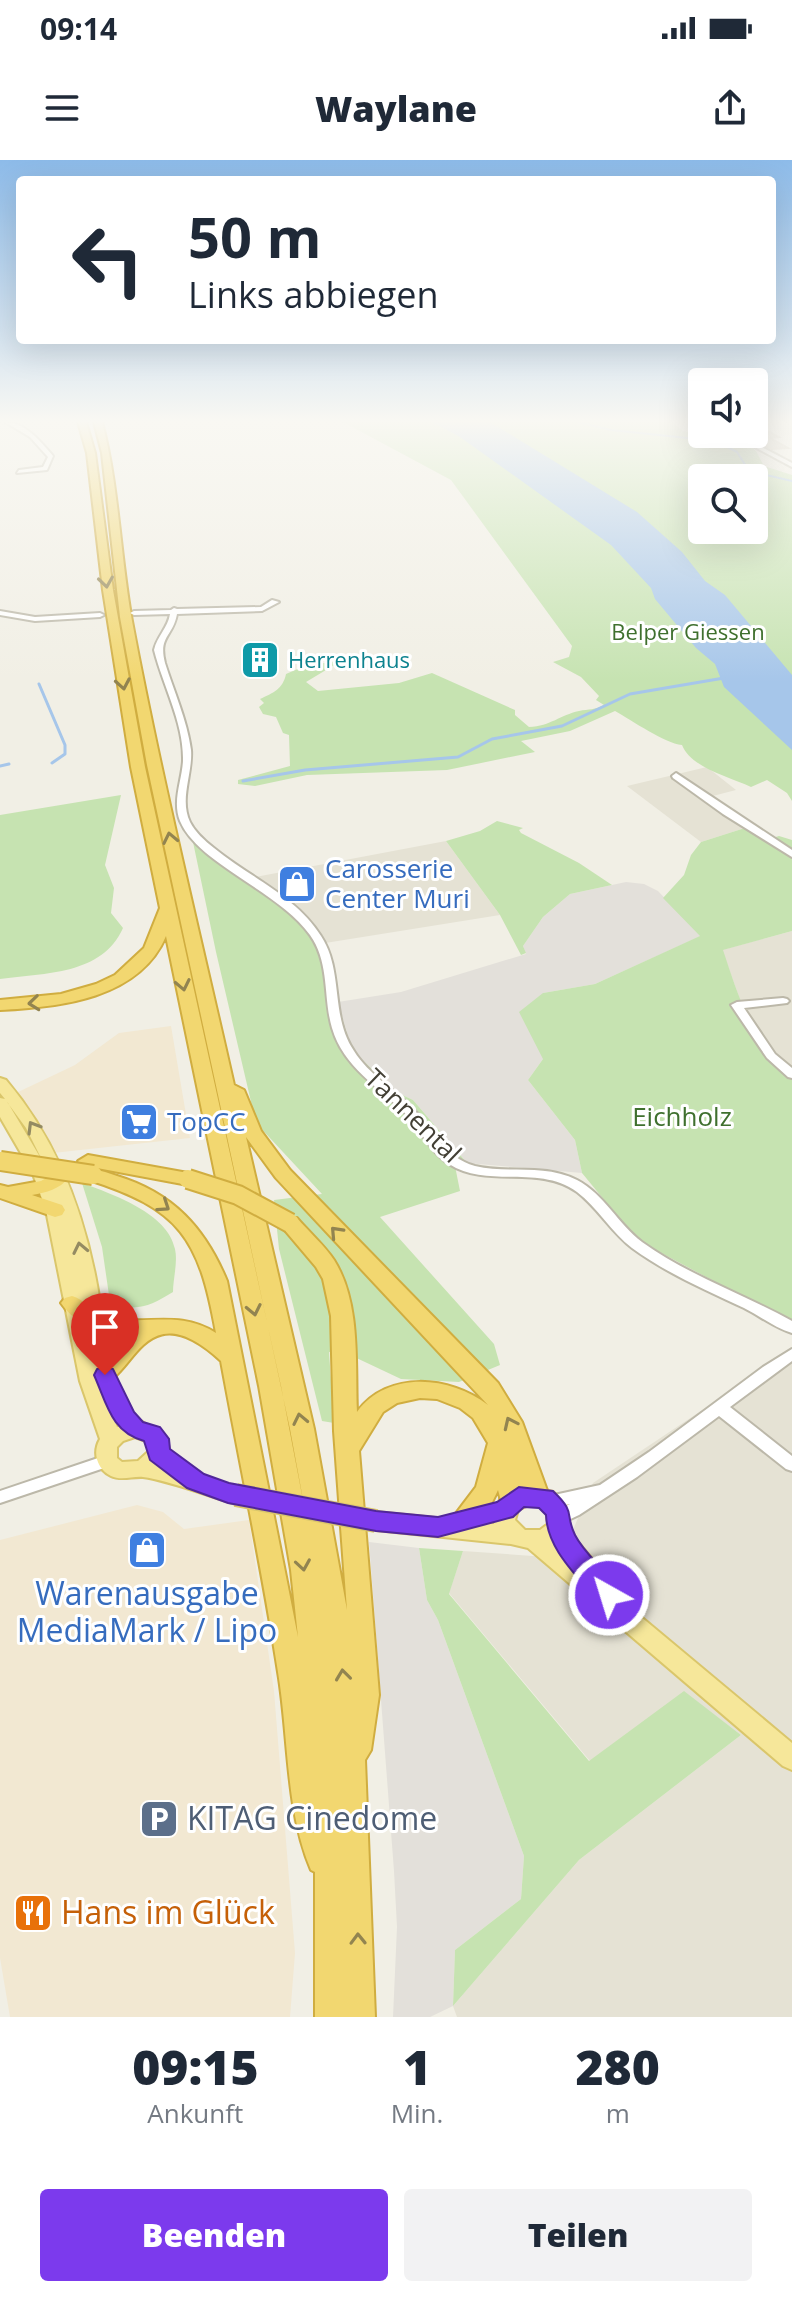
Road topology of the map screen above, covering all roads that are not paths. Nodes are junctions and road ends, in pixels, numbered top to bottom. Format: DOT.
graph roads {
  1 [pos="99,509"];
  2 [pos="112,509"];
  3 [pos="275,602"];
  4 [pos="174,610"];
  5 [pos="0,613"];
  6 [pos="134,613"];
  7 [pos="94,627"];
  8 [pos="676,776"];
  9 [pos="792,854"];
  10 [pos="167,909"];
  11 [pos="783,1001"];
  12 [pos="0,1005"];
  13 [pos="216,1050"];
  14 [pos="792,1074"];
  15 [pos="0,1083"];
  16 [pos="0,1103"];
  17 [pos="0,1151"];
  18 [pos="0,1161"];
  19 [pos="90,1168"];
  20 [pos="53,1181"];
  21 [pos="5,1192"];
  22 [pos="55,1210"];
  23 [pos="72,1303"];
  24 [pos="94,1321"];
  25 [pos="160,1327"];
  26 [pos="792,1328"];
  27 [pos="792,1354"];
  28 [pos="232,1358"];
  29 [pos="105,1375"];
  30 [pos="719,1407"];
  31 [pos="135,1429"];
  32 [pos="111,1440"];
  33 [pos="499,1444"];
  34 [pos="349,1448"];
  35 [pos="107,1461"];
  36 [pos="151,1461"];
  37 [pos="792,1465"];
  38 [pos="0,1497"];
  39 [pos="508,1505"];
  40 [pos="552,1510"];
  41 [pos="463,1520"];
  42 [pos="438,1527"];
  43 [pos="524,1538"];
  44 [pos="625,1616"];
  45 [pos="792,1758"];
  46 [pos="353,1780"];
  47 [pos="331,1908"];
  48 [pos="331,2017"];
  49 [pos="359,2017"];
  1 -- 10 [label="highway, one-way"];
  13 -- 2 [label="highway, one-way"];
  3 -- 4 [label="street"];
  4 -- 6 [label="street"];
  4 -- 26 [label="street, Tannental"];
  5 -- 7 [label="street"];
  8 -- 9 [label="street"];
  10 -- 12 [label="highway, one-way"];
  10 -- 47 [label="highway, one-way"];
  11 -- 14 [label="street"];
  40 -- 13 [label="highway, one-way"];
  46 -- 13 [label="highway, one-way"];
  20 -- 15 [label="main road, one-way"];
  16 -- 20 [label="main road"];
  17 -- 19 [label="highway"];
  18 -- 19 [label="highway, bridge"];
  19 -- 28 [label="highway, one-way"];
  19 -- 34 [label="highway, bridge"];
  20 -- 21 [label="highway"];
  20 -- 22 [label="main road"];
  24 -- 20 [label="main road, one-way"];
  21 -- 22 [label="highway"];
  22 -- 23 [label="main road"];
  23 -- 24 [label="highway"];
  23 -- 32 [label="main road"];
  24 -- 25 [label="highway"];
  24 -- 29 [label="main road"];
  25 -- 28 [label="highway"];
  25 -- 29 [label="highway"];
  27 -- 30 [label="street"];
  28 -- 47 [label="highway"];
  29 -- 31 [label="main road"];
  30 -- 37 [label="street"];
  30 -- 40 [label="street"];
  31 -- 32 [label="main road"];
  31 -- 36 [label="main road"];
  32 -- 35 [label="main road"];
  33 -- 34 [label="highway"];
  33 -- 39 [label="highway"];
  33 -- 41 [label="highway"];
  34 -- 46 [label="highway"];
  35 -- 36 [label="main road"];
  35 -- 38 [label="street"];
  36 -- 42 [label="main road, bridge"];
  39 -- 40 [label="main road"];
  39 -- 41 [label="main road"];
  39 -- 43 [label="main road"];
  40 -- 43 [label="main road"];
  40 -- 44 [label="main road"];
  41 -- 42 [label="main road"];
  42 -- 43 [label="main road"];
  43 -- 44 [label="main road"];
  44 -- 45 [label="main road"];
  49 -- 46 [label="highway, one-way"];
  47 -- 48 [label="highway"];
}
